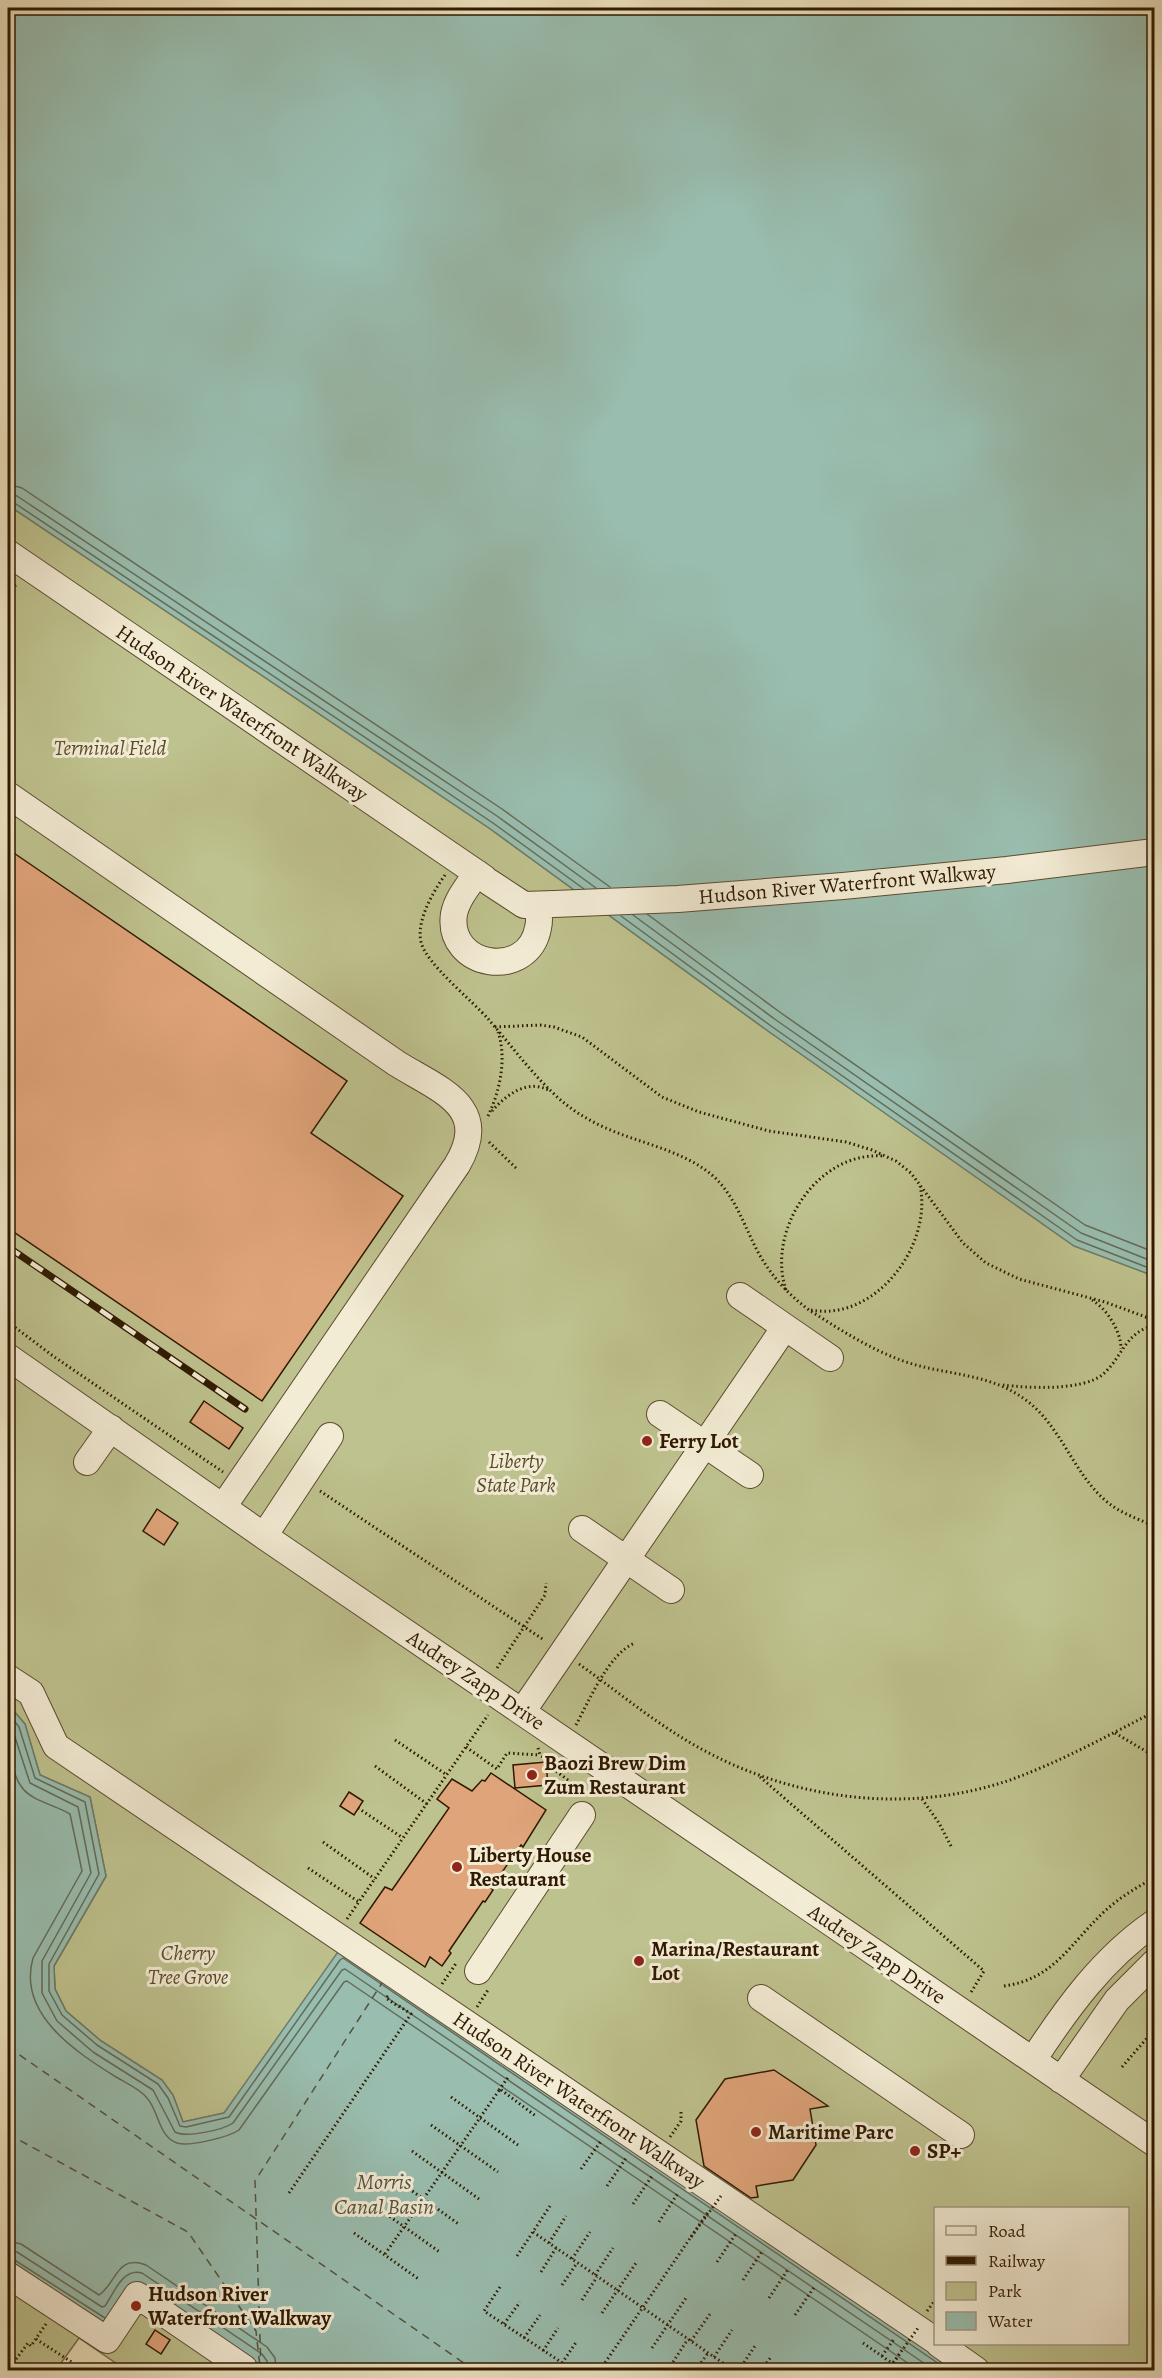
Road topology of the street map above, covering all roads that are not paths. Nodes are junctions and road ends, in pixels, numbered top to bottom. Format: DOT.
graph roads {
  1 [pos="8,553"];
  2 [pos="8,795"];
  3 [pos="1155,852"];
  4 [pos="483,878"];
  5 [pos="546,905"];
  6 [pos="740,1296"];
  7 [pos="784,1327"];
  8 [pos="8,1357"];
  9 [pos="830,1358"];
  10 [pos="660,1414"];
  11 [pos="111,1428"];
  12 [pos="330,1436"];
  13 [pos="705,1444"];
  14 [pos="87,1462"];
  15 [pos="750,1475"];
  16 [pos="224,1506"];
  17 [pos="582,1529"];
  18 [pos="264,1536"];
  19 [pos="627,1559"];
  20 [pos="671,1590"];
  21 [pos="8,1678"];
  22 [pos="522,1712"];
  23 [pos="582,1815"];
  24 [pos="1155,1923"];
  25 [pos="1155,1963"];
  26 [pos="486,1976"];
  27 [pos="761,1998"];
  28 [pos="1033,2060"];
  29 [pos="1061,2080"];
  30 [pos="961,2135"];
  31 [pos="1155,2143"];
  32 [pos="8,2275"];
  33 [pos="931,2337"];
  34 [pos="942,2345"];
  35 [pos="242,2370"];
  36 [pos="976,2370"];
  1 -- 4 [label="street, Hudson River Waterfront Walkway"];
  2 -- 16 [label="street"];
  3 -- 5 [label="street, Hudson River Waterfront Walkway"];
  4 -- 5 [label="street, Hudson River Waterfront Walkway"];
  4 -- 5 [label="street"];
  6 -- 7 [label="street"];
  7 -- 9 [label="street"];
  7 -- 13 [label="street"];
  8 -- 11 [label="street, Audrey Zapp Drive"];
  10 -- 13 [label="street"];
  11 -- 14 [label="street"];
  11 -- 16 [label="street, Audrey Zapp Drive"];
  12 -- 18 [label="street"];
  13 -- 15 [label="street"];
  13 -- 19 [label="street"];
  16 -- 18 [label="street, Audrey Zapp Drive"];
  17 -- 19 [label="street"];
  18 -- 22 [label="street, Audrey Zapp Drive"];
  19 -- 20 [label="street"];
  19 -- 22 [label="street"];
  21 -- 33 [label="street, Hudson River Waterfront Walkway"];
  22 -- 28 [label="street, Audrey Zapp Drive"];
  23 -- 26 [label="street"];
  24 -- 28 [label="street"];
  25 -- 29 [label="street"];
  27 -- 30 [label="street"];
  28 -- 29 [label="street, Audrey Zapp Drive"];
  29 -- 31 [label="street, Audrey Zapp Drive"];
  32 -- 35 [label="street"];
  34 -- 36 [label="street, Hudson River Waterfront Walkway"];
}
